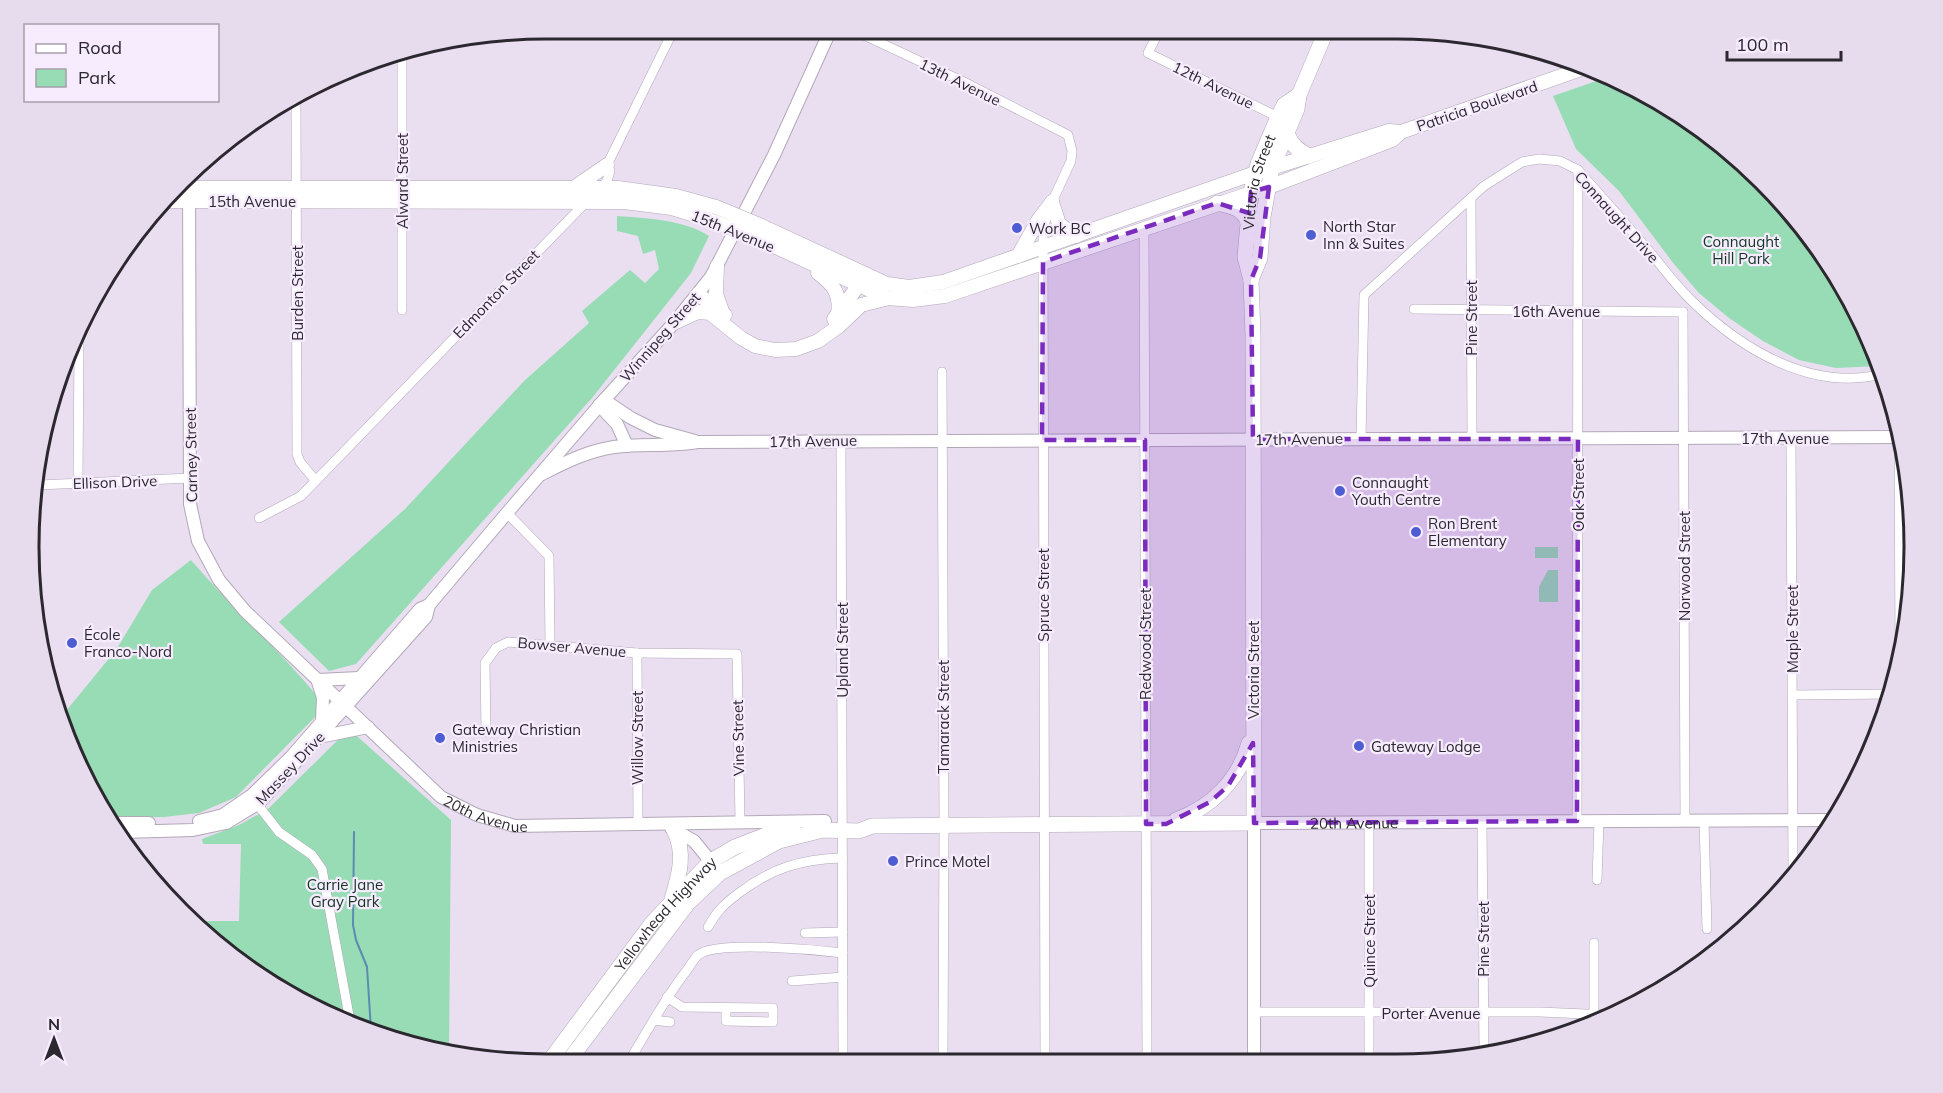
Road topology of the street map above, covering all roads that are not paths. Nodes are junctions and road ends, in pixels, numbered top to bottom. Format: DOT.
graph roads {
  1 [pos="669,39"];
  2 [pos="826,39"];
  3 [pos="872,39"];
  4 [pos="1155,39"];
  5 [pos="1323,39"];
  6 [pos="402,60"];
  7 [pos="1574,71"];
  8 [pos="1299,95"];
  9 [pos="296,105"];
  10 [pos="1278,117"];
  11 [pos="1401,132"];
  12 [pos="1287,133"];
  13 [pos="1068,135"];
  14 [pos="1309,156"];
  15 [pos="608,165"];
  16 [pos="1272,168"];
  17 [pos="1578,170"];
  18 [pos="1255,173"];
  19 [pos="1269,187"];
  20 [pos="573,188"];
  21 [pos="602,188"];
  22 [pos="188,189"];
  23 [pos="1251,192"];
  24 [pos="296,195"];
  25 [pos="402,195"];
  26 [pos="1470,198"];
  27 [pos="587,202"];
  28 [pos="1052,202"];
  29 [pos="1217,203"];
  30 [pos="713,214"];
  31 [pos="1248,222"];
  32 [pos="1144,227"];
  33 [pos="755,230"];
  34 [pos="1076,236"];
  35 [pos="1043,255"];
  36 [pos="1018,256"];
  37 [pos="800,259"];
  38 [pos="717,266"];
  39 [pos="862,280"];
  40 [pos="1251,280"];
  41 [pos="698,294"];
  42 [pos="887,298"];
  43 [pos="1691,301"];
  44 [pos="1414,309"];
  45 [pos="402,310"];
  46 [pos="1470,310"];
  47 [pos="1578,311"];
  48 [pos="1683,312"];
  49 [pos="723,313"];
  50 [pos="838,315"];
  51 [pos="674,323"];
  52 [pos="79,350"];
  53 [pos="942,372"];
  54 [pos="1874,375"];
  55 [pos="602,402"];
  56 [pos="1891,433"];
  57 [pos="1361,438"];
  58 [pos="1472,438"];
  59 [pos="1684,438"];
  60 [pos="1791,438"];
  61 [pos="1578,439"];
  62 [pos="943,440"];
  63 [pos="1042,440"];
  64 [pos="1145,440"];
  65 [pos="1253,440"];
  66 [pos="841,441"];
  67 [pos="697,442"];
  68 [pos="627,446"];
  69 [pos="540,475"];
  70 [pos="190,478"];
  71 [pos="315,480"];
  72 [pos="1900,480"];
  73 [pos="78,483"];
  74 [pos="43,485"];
  75 [pos="507,513"];
  76 [pos="260,518"];
  77 [pos="429,605"];
  78 [pos="1900,613"];
  79 [pos="550,645"];
  80 [pos="637,653"];
  81 [pos="736,654"];
  82 [pos="359,678"];
  83 [pos="318,681"];
  84 [pos="1882,694"];
  85 [pos="1793,695"];
  86 [pos="343,704"];
  87 [pos="322,721"];
  88 [pos="368,727"];
  89 [pos="1253,729"];
  90 [pos="486,732"];
  91 [pos="319,737"];
  92 [pos="254,800"];
  93 [pos="825,820"];
  94 [pos="1794,820"];
  95 [pos="1823,820"];
  96 [pos="740,821"];
  97 [pos="1577,821"];
  98 [pos="1599,821"];
  99 [pos="1685,821"];
  100 [pos="1704,821"];
  101 [pos="1369,822"];
  102 [pos="1482,822"];
  103 [pos="638,823"];
  104 [pos="1254,823"];
  105 [pos="1146,824"];
  106 [pos="1166,824"];
  107 [pos="1044,825"];
  108 [pos="843,826"];
  109 [pos="944,826"];
  110 [pos="668,827"];
  111 [pos="128,829"];
  112 [pos="843,858"];
  113 [pos="1793,862"];
  114 [pos="716,867"];
  115 [pos="1597,880"];
  116 [pos="672,900"];
  117 [pos="708,927"];
  118 [pos="1707,929"];
  119 [pos="843,932"];
  120 [pos="805,933"];
  121 [pos="1594,943"];
  122 [pos="843,953"];
  123 [pos="843,977"];
  124 [pos="792,981"];
  125 [pos="667,997"];
  126 [pos="726,1008"];
  127 [pos="1254,1012"];
  128 [pos="1369,1013"];
  129 [pos="1483,1013"];
  130 [pos="349,1014"];
  131 [pos="1594,1014"];
  132 [pos="1586,1017"];
  133 [pos="654,1020"];
  134 [pos="670,1022"];
  135 [pos="1484,1046"];
  136 [pos="555,1054"];
  137 [pos="574,1054"];
  138 [pos="633,1054"];
  139 [pos="843,1054"];
  140 [pos="943,1054"];
  141 [pos="1045,1054"];
  142 [pos="1147,1054"];
  143 [pos="1254,1054"];
  144 [pos="1369,1054"];
  1 -- 15 [label="street"];
  2 -- 38 [label="street, Winnipeg Street"];
  3 -- 13 [label="street, 13th Avenue"];
  4 -- 10 [label="street, 12th Avenue"];
  5 -- 8 [label="highway, Victoria Street"];
  6 -- 25 [label="street, Alward Street"];
  7 -- 11 [label="main road, Patricia Boulevard"];
  8 -- 10 [label="highway, Victoria Street"];
  8 -- 12 [label="highway, Victoria Street"];
  9 -- 24 [label="street, Burden Street"];
  10 -- 18 [label="highway, Victoria Street"];
  11 -- 14 [label="main road, Patricia Boulevard"];
  11 -- 19 [label="main road, Patricia Boulevard"];
  12 -- 14 [label="highway"];
  12 -- 16 [label="highway, Victoria Street"];
  13 -- 28 [label="street, Spruce Street"];
  14 -- 16 [label="main road, Patricia Boulevard"];
  15 -- 20 [label="main road"];
  15 -- 21 [label="street"];
  16 -- 18 [label="main road, 15th Avenue"];
  16 -- 19 [label="highway, Victoria Street"];
  17 -- 26 [label="street, Connaught Drive"];
  17 -- 43 [label="street, Connaught Drive"];
  17 -- 47 [label="street, Oak Street"];
  18 -- 23 [label="highway, Victoria Street"];
  18 -- 34 [label="main road, 15th Avenue"];
  19 -- 23 [label="main road, 15th Avenue"];
  19 -- 40 [label="highway, Victoria Street"];
  20 -- 21 [label="main road, 15th Avenue"];
  20 -- 25 [label="main road, 15th Avenue"];
  21 -- 27 [label="street, Edmonton Street"];
  21 -- 30 [label="main road, 15th Avenue"];
  22 -- 24 [label="main road, 15th Avenue"];
  22 -- 70 [label="street, Carney Street"];
  23 -- 29 [label="main road, 15th Avenue"];
  23 -- 31 [label="highway, Victoria Street"];
  24 -- 25 [label="main road, 15th Avenue"];
  24 -- 71 [label="street, Burden Street"];
  25 -- 27 [label="main road, 15th Avenue"];
  25 -- 45 [label="street, Alward Street"];
  26 -- 46 [label="street, Pine Street"];
  26 -- 57 [label="street, Connaught Drive"];
  27 -- 30 [label="main road, 15th Avenue"];
  27 -- 71 [label="street, Edmonton Street"];
  28 -- 34 [label="main road"];
  28 -- 35 [label="street, Spruce Street"];
  28 -- 36 [label="main road"];
  29 -- 31 [label="highway"];
  29 -- 32 [label="main road, 15th Avenue"];
  30 -- 33 [label="main road, 15th Avenue, bridge"];
  31 -- 40 [label="highway, Victoria Street"];
  32 -- 35 [label="main road, 15th Avenue"];
  32 -- 64 [label="street, Redwood Street"];
  33 -- 37 [label="main road, 15th Avenue"];
  33 -- 39 [label="main road, 15th Avenue"];
  34 -- 35 [label="main road, 15th Avenue"];
  35 -- 36 [label="main road, 15th Avenue"];
  35 -- 42 [label="main road, 15th Avenue"];
  35 -- 63 [label="street, Spruce Street"];
  36 -- 39 [label="main road, 15th Avenue"];
  37 -- 39 [label="main road, 15th Avenue"];
  37 -- 50 [label="main road"];
  38 -- 41 [label="street, Winnipeg Street"];
  38 -- 49 [label="main road"];
  39 -- 42 [label="main road, 15th Avenue"];
  39 -- 50 [label="main road"];
  40 -- 65 [label="highway, Victoria Street"];
  41 -- 49 [label="main road"];
  41 -- 51 [label="street, Winnipeg Street"];
  42 -- 51 [label="main road"];
  43 -- 48 [label="street"];
  43 -- 54 [label="street, Connaught Drive"];
  44 -- 46 [label="street, 16th Avenue"];
  46 -- 47 [label="street, 16th Avenue"];
  46 -- 58 [label="street, Pine Street"];
  47 -- 48 [label="street, 16th Avenue"];
  47 -- 61 [label="street, Oak Street"];
  48 -- 59 [label="street, Norwood Street"];
  49 -- 50 [label="main road"];
  51 -- 55 [label="street, Winnipeg Street"];
  52 -- 73 [label="street"];
  53 -- 62 [label="street, Tamarack Street"];
  55 -- 67 [label="street, 17th Avenue"];
  55 -- 68 [label="street"];
  55 -- 69 [label="street, Winnipeg Street"];
  56 -- 60 [label="street, 17th Avenue"];
  57 -- 58 [label="street, 17th Avenue"];
  57 -- 65 [label="street, 17th Avenue"];
  58 -- 61 [label="street, 17th Avenue"];
  59 -- 60 [label="street, 17th Avenue"];
  59 -- 61 [label="street, 17th Avenue"];
  59 -- 99 [label="street, Norwood Street"];
  60 -- 85 [label="street, Maple Street"];
  61 -- 97 [label="street, Oak Street"];
  62 -- 63 [label="street, 17th Avenue"];
  62 -- 66 [label="street, 17th Avenue"];
  62 -- 109 [label="street, Tamarack Street"];
  63 -- 64 [label="street, 17th Avenue"];
  63 -- 107 [label="street, Spruce Street"];
  64 -- 65 [label="street, 17th Avenue"];
  64 -- 105 [label="street, Redwood Street"];
  65 -- 89 [label="highway, Victoria Street"];
  66 -- 67 [label="street, 17th Avenue"];
  66 -- 108 [label="street, Upland Street"];
  67 -- 68 [label="street, 17th Avenue"];
  68 -- 69 [label="street, 17th Avenue"];
  69 -- 75 [label="street, Winnipeg Street"];
  70 -- 73 [label="street, Ellison Drive"];
  70 -- 83 [label="street, Carney Street"];
  71 -- 76 [label="street, Edmonton Street"];
  72 -- 78 [label="street"];
  73 -- 74 [label="street, Ellison Drive"];
  75 -- 77 [label="street, Winnipeg Street"];
  75 -- 79 [label="street"];
  77 -- 82 [label="street, Winnipeg Street"];
  77 -- 86 [label="street, Winnipeg Street"];
  79 -- 80 [label="street, Bowser Avenue"];
  79 -- 90 [label="street, Bowser Avenue"];
  80 -- 81 [label="street, Bowser Avenue"];
  80 -- 103 [label="street, Willow Street"];
  81 -- 96 [label="street, Vine Street"];
  82 -- 83 [label="street"];
  82 -- 86 [label="street, Winnipeg Street"];
  83 -- 86 [label="street, Carney Street"];
  83 -- 87 [label="street"];
  84 -- 85 [label="street"];
  85 -- 94 [label="street, Maple Street"];
  86 -- 87 [label="street, Massey Drive"];
  86 -- 88 [label="street, 20th Avenue"];
  86 -- 91 [label="street, Massey Drive"];
  87 -- 92 [label="street, Massey Drive"];
  88 -- 91 [label="street"];
  88 -- 103 [label="street, 20th Avenue"];
  89 -- 104 [label="highway, Victoria Street"];
  89 -- 106 [label="highway"];
  91 -- 92 [label="street, Massey Drive"];
  92 -- 111 [label="street, Massey Drive"];
  92 -- 130 [label="street"];
  93 -- 96 [label="street, 20th Avenue"];
  93 -- 108 [label="highway, 20th Avenue"];
  93 -- 114 [label="highway, Yellowhead Highway"];
  94 -- 95 [label="street, 20th Avenue"];
  94 -- 100 [label="street, 20th Avenue"];
  94 -- 113 [label="street, Maple Street"];
  96 -- 110 [label="street, 20th Avenue"];
  97 -- 98 [label="street, 20th Avenue"];
  97 -- 102 [label="street, 20th Avenue"];
  98 -- 99 [label="street, 20th Avenue"];
  98 -- 115 [label="street"];
  99 -- 100 [label="street, 20th Avenue"];
  100 -- 118 [label="street"];
  101 -- 102 [label="street, 20th Avenue"];
  101 -- 104 [label="street, 20th Avenue"];
  101 -- 128 [label="street, Quince Street"];
  102 -- 129 [label="street, Pine Street"];
  103 -- 110 [label="street, 20th Avenue"];
  104 -- 106 [label="highway, 20th Avenue"];
  104 -- 127 [label="street, Victoria Street"];
  105 -- 106 [label="highway, 20th Avenue"];
  105 -- 107 [label="highway, 20th Avenue"];
  105 -- 142 [label="street, Redwood Street"];
  107 -- 109 [label="highway, 20th Avenue"];
  107 -- 141 [label="street, Spruce Street"];
  108 -- 109 [label="highway, 20th Avenue"];
  108 -- 112 [label="street, Upland Street"];
  108 -- 114 [label="highway, Yellowhead Highway"];
  109 -- 140 [label="street, Tamarack Street"];
  110 -- 114 [label="street"];
  110 -- 116 [label="highway"];
  112 -- 117 [label="street"];
  112 -- 119 [label="street, Upland Street"];
  114 -- 116 [label="highway, Yellowhead Highway"];
  114 -- 137 [label="highway, Yellowhead Highway"];
  116 -- 136 [label="highway, Yellowhead Highway"];
  119 -- 120 [label="street"];
  119 -- 122 [label="street, Upland Street"];
  121 -- 131 [label="street"];
  122 -- 123 [label="street, Upland Street"];
  122 -- 125 [label="street"];
  123 -- 124 [label="street"];
  123 -- 139 [label="street, Upland Street"];
  125 -- 126 [label="street"];
  125 -- 133 [label="street"];
  126 -- 126 [label="street"];
  127 -- 128 [label="street, Porter Avenue"];
  127 -- 143 [label="street, Victoria Street"];
  128 -- 129 [label="street, Porter Avenue"];
  128 -- 144 [label="street, Quince Street"];
  129 -- 132 [label="street, Porter Avenue"];
  129 -- 135 [label="street, Pine Street"];
  133 -- 134 [label="street"];
  133 -- 138 [label="street"];
}
